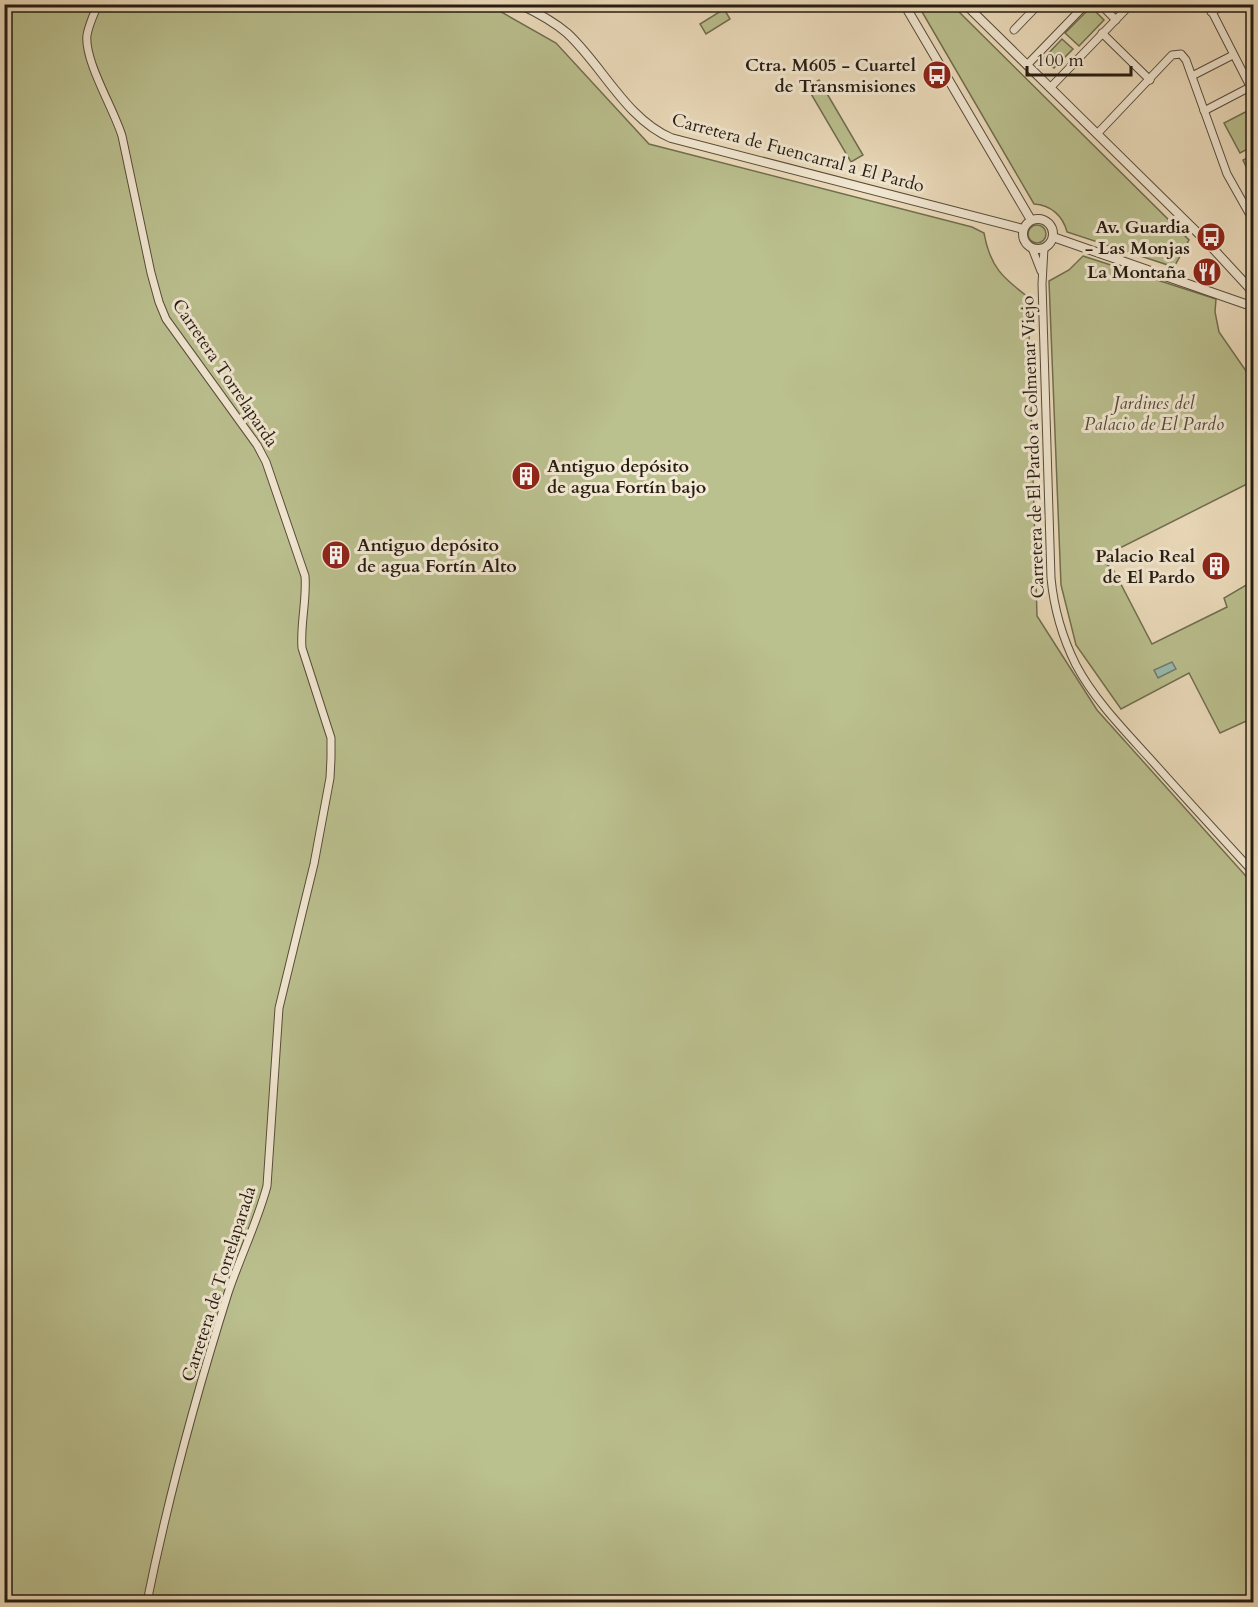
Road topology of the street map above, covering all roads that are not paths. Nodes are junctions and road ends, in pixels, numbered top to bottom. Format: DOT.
graph roads {
  1 [pos="98,4"];
  2 [pos="519,4"];
  3 [pos="904,4"];
  4 [pos="965,4"];
  5 [pos="1039,4"];
  6 [pos="1086,4"];
  7 [pos="1100,4"];
  8 [pos="1131,4"];
  9 [pos="1208,4"];
  10 [pos="1227,4"];
  11 [pos="1211,12"];
  12 [pos="1116,20"];
  13 [pos="1014,30"];
  14 [pos="1102,33"];
  15 [pos="1233,55"];
  16 [pos="1027,65"];
  17 [pos="1254,73"];
  18 [pos="1192,76"];
  19 [pos="1245,77"];
  20 [pos="1150,80"];
  21 [pos="1050,87"];
  22 [pos="1252,91"];
  23 [pos="1204,111"];
  24 [pos="1097,134"];
  25 [pos="1031,220"];
  26 [pos="1254,222"];
  27 [pos="1023,229"];
  28 [pos="1053,237"];
  29 [pos="1032,248"];
  30 [pos="1044,248"];
  31 [pos="1236,273"];
  32 [pos="1042,274"];
  33 [pos="1254,296"];
  34 [pos="1235,299"];
  35 [pos="1254,306"];
  36 [pos="314,864"];
  37 [pos="1254,873"];
  38 [pos="147,1602"];
  1 -- 36 [label="street, Carretera Torrelaparda"];
  2 -- 27 [label="street, Carretera de Fuencarral a El Pardo"];
  3 -- 25 [label="street"];
  4 -- 16 [label="street"];
  5 -- 13 [label="street"];
  6 -- 16 [label="street"];
  7 -- 12 [label="street"];
  8 -- 12 [label="street"];
  9 -- 11 [label="street"];
  10 -- 11 [label="street"];
  11 -- 15 [label="street"];
  12 -- 14 [label="street"];
  14 -- 20 [label="street"];
  14 -- 21 [label="street"];
  15 -- 18 [label="street"];
  15 -- 19 [label="street"];
  16 -- 21 [label="street"];
  17 -- 19 [label="street"];
  18 -- 20 [label="street"];
  18 -- 23 [label="street"];
  19 -- 22 [label="street"];
  20 -- 24 [label="street"];
  21 -- 24 [label="street"];
  22 -- 23 [label="street"];
  23 -- 26 [label="street"];
  24 -- 31 [label="street"];
  25 -- 27 [label="street"];
  25 -- 28 [label="street"];
  27 -- 29 [label="street"];
  28 -- 30 [label="street"];
  28 -- 34 [label="street"];
  29 -- 30 [label="street"];
  29 -- 32 [label="street"];
  30 -- 32 [label="street"];
  31 -- 33 [label="street"];
  31 -- 34 [label="street"];
  32 -- 37 [label="street, Carretera de El Pardo a Colmenar Viejo"];
  33 -- 34 [label="street"];
  34 -- 35 [label="street"];
  36 -- 38 [label="street, Carretera de Torrelaparada"];
}
